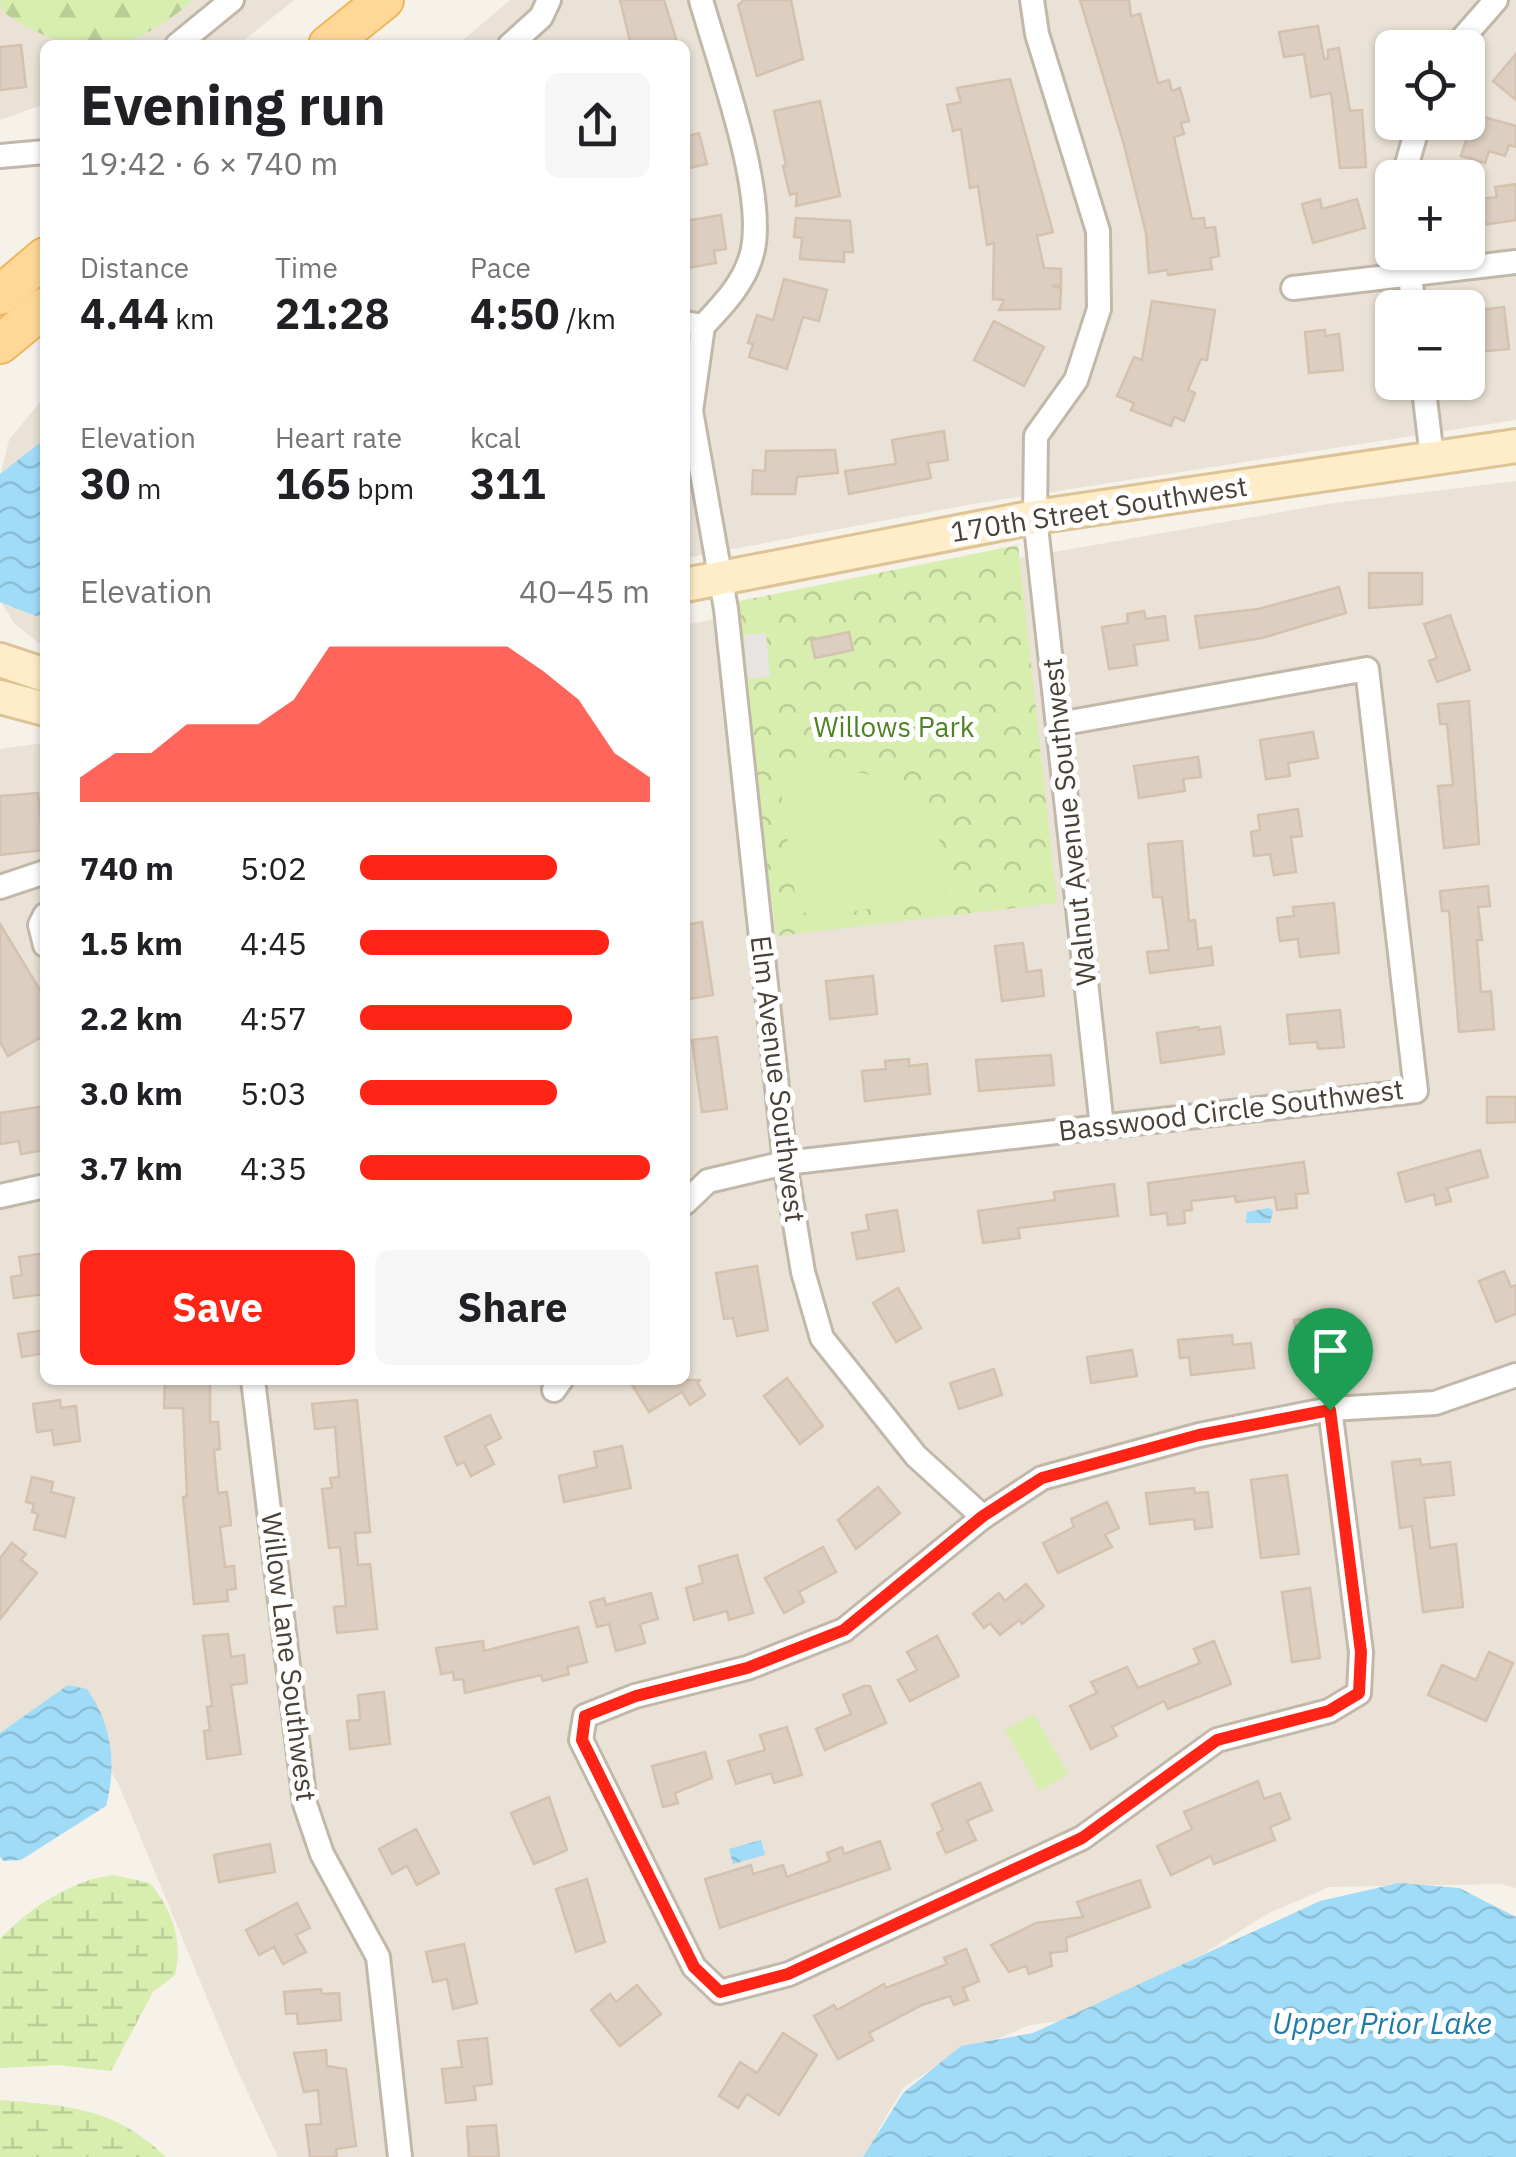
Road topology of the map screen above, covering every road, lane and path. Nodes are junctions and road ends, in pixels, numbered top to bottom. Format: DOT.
graph roads {
  1 [pos="232,0"];
  2 [pos="384,0"];
  3 [pos="549,0"];
  4 [pos="701,0"];
  5 [pos="1032,0"];
  6 [pos="1496,0"];
  7 [pos="1470,30"];
  8 [pos="183,40"];
  9 [pos="334,40"];
  10 [pos="515,40"];
  11 [pos="40,152"];
  12 [pos="0,156"];
  13 [pos="40,261"];
  14 [pos="1516,262"];
  15 [pos="1485,263"];
  16 [pos="1379,270"];
  17 [pos="1293,288"];
  18 [pos="0,295"];
  19 [pos="40,310"];
  20 [pos="694,325"];
  21 [pos="0,344"];
  22 [pos="1424,400"];
  23 [pos="1516,446"];
  24 [pos="1432,457"];
  25 [pos="1034,517"];
  26 [pos="719,579"];
  27 [pos="690,584"];
  28 [pos="0,660"];
  29 [pos="40,673"];
  30 [pos="0,698"];
  31 [pos="40,708"];
  32 [pos="1058,724"];
  33 [pos="40,874"];
  34 [pos="0,887"];
  35 [pos="1102,1126"];
  36 [pos="785,1164"];
  37 [pos="40,1187"];
  38 [pos="0,1196"];
  39 [pos="690,1197"];
  40 [pos="1516,1375"];
  41 [pos="254,1385"];
  42 [pos="1330,1410"];
  43 [pos="983,1516"];
  44 [pos="400,2157"];
  1 -- 8 [label="street"];
  2 -- 9 [label="main road"];
  3 -- 10 [label="street"];
  4 -- 20 [label="street"];
  5 -- 25 [label="street, Walnut Avenue Southwest"];
  6 -- 7 [label="street"];
  11 -- 12 [label="street"];
  13 -- 18 [label="main road"];
  14 -- 15 [label="street"];
  16 -- 17 [label="street"];
  19 -- 21 [label="main road"];
  20 -- 26 [label="street, Elm Avenue Southwest"];
  22 -- 24 [label="street"];
  23 -- 24 [label="street, 170th Street Southwest"];
  24 -- 25 [label="street, 170th Street Southwest"];
  25 -- 26 [label="street, 170th Street Southwest"];
  25 -- 32 [label="street, Walnut Avenue Southwest"];
  26 -- 27 [label="street, 170th Street Southwest"];
  26 -- 36 [label="street, Elm Avenue Southwest"];
  28 -- 29 [label="street"];
  30 -- 31 [label="street"];
  32 -- 35 [label="street, Walnut Avenue Southwest"];
  32 -- 35 [label="street, Basswood Circle Southwest"];
  33 -- 34 [label="street"];
  35 -- 36 [label="street, Basswood Circle Southwest"];
  36 -- 39 [label="street, Basswood Circle Southwest"];
  36 -- 43 [label="street, Elm Avenue Southwest"];
  37 -- 38 [label="street"];
  40 -- 42 [label="street"];
  41 -- 44 [label="street, Willow Lane Southwest"];
  42 -- 43 [label="street"];
  42 -- 43 [label="street"];
}
